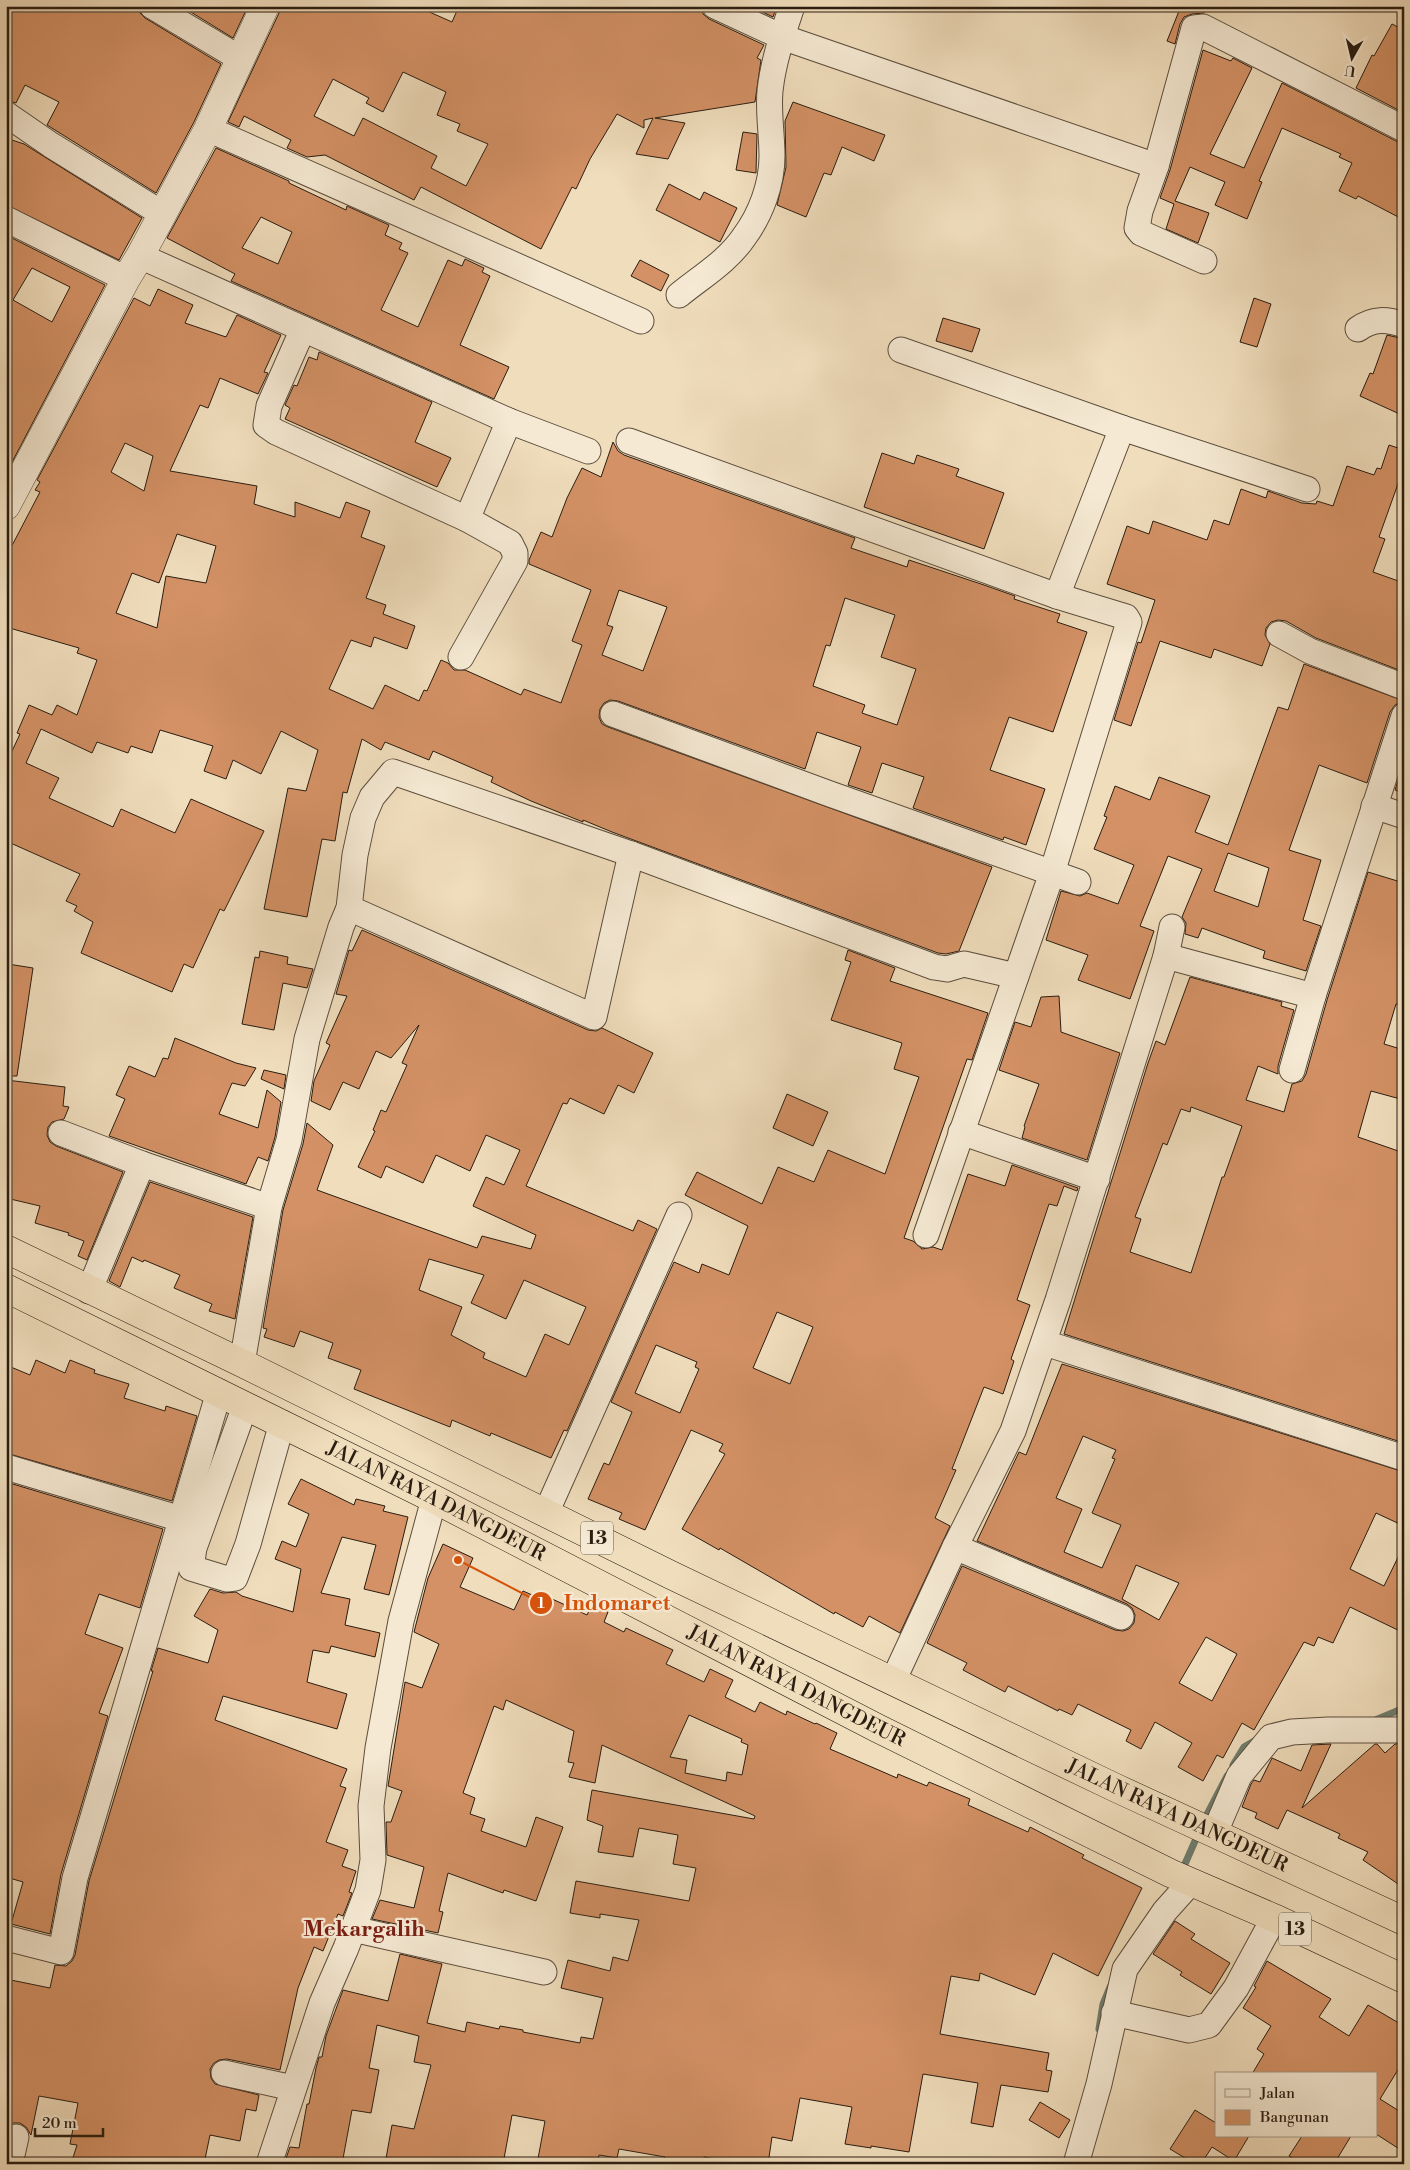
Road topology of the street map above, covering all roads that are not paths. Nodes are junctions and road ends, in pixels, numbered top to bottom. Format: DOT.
graph roads {
  1 [pos="152,6"];
  2 [pos="266,6"];
  3 [pos="715,6"];
  4 [pos="792,6"];
  5 [pos="782,36"];
  6 [pos="241,58"];
  7 [pos="6,114"];
  8 [pos="208,129"];
  9 [pos="1404,129"];
  10 [pos="1156,166"];
  11 [pos="161,213"];
  12 [pos="6,219"];
  13 [pos="140,256"];
  14 [pos="1204,261"];
  15 [pos="126,279"];
  16 [pos="679,295"];
  17 [pos="641,321"];
  18 [pos="1404,325"];
  19 [pos="303,329"];
  20 [pos="1358,329"];
  21 [pos="901,350"];
  22 [pos="509,422"];
  23 [pos="1122,428"];
  24 [pos="629,441"];
  25 [pos="588,451"];
  26 [pos="1307,489"];
  27 [pos="6,506"];
  28 [pos="467,519"];
  29 [pos="1057,596"];
  30 [pos="1278,634"];
  31 [pos="461,657"];
  32 [pos="1404,687"];
  33 [pos="614,714"];
  34 [pos="1404,716"];
  35 [pos="1374,806"];
  36 [pos="1404,816"];
  37 [pos="631,854"];
  38 [pos="1052,873"];
  39 [pos="1078,882"];
  40 [pos="349,908"];
  41 [pos="1172,927"];
  42 [pos="1166,956"];
  43 [pos="1016,976"];
  44 [pos="1313,996"];
  45 [pos="1292,1070"];
  46 [pos="961,1132"];
  47 [pos="61,1133"];
  48 [pos="142,1164"];
  49 [pos="1097,1179"];
  50 [pos="269,1207"];
  51 [pos="678,1215"];
  52 [pos="926,1235"];
  53 [pos="6,1249"];
  54 [pos="6,1288"];
  55 [pos="89,1291"];
  56 [pos="1044,1343"];
  57 [pos="242,1363"];
  58 [pos="219,1392"];
  59 [pos="245,1406"];
  60 [pos="282,1423"];
  61 [pos="1404,1458"];
  62 [pos="6,1467"];
  63 [pos="434,1499"];
  64 [pos="546,1513"];
  65 [pos="181,1519"];
  66 [pos="955,1547"];
  67 [pos="1120,1617"];
  68 [pos="893,1681"];
  69 [pos="1404,1728"];
  70 [pos="1204,1828"];
  71 [pos="1182,1878"];
  72 [pos="1274,1918"];
  73 [pos="1404,1921"];
  74 [pos="353,1929"];
  75 [pos="6,1938"];
  76 [pos="544,1972"];
  77 [pos="1404,1980"];
  78 [pos="1114,2013"];
  79 [pos="224,2073"];
  80 [pos="293,2088"];
  81 [pos="16,2137"];
  82 [pos="10,2164"];
  83 [pos="269,2164"];
  84 [pos="1076,2164"];
  1 -- 6 [label="street"];
  2 -- 6 [label="street"];
  3 -- 5 [label="street"];
  4 -- 5 [label="street"];
  5 -- 10 [label="street"];
  5 -- 16 [label="street"];
  6 -- 8 [label="street"];
  7 -- 11 [label="street"];
  8 -- 11 [label="street"];
  8 -- 17 [label="street"];
  9 -- 10 [label="street"];
  10 -- 14 [label="street"];
  11 -- 13 [label="street"];
  12 -- 15 [label="street"];
  13 -- 15 [label="street"];
  13 -- 19 [label="street"];
  15 -- 27 [label="street"];
  18 -- 20 [label="street"];
  19 -- 22 [label="street"];
  19 -- 28 [label="street"];
  21 -- 23 [label="street"];
  22 -- 25 [label="street"];
  22 -- 28 [label="street"];
  23 -- 26 [label="street"];
  23 -- 29 [label="street"];
  24 -- 29 [label="street"];
  28 -- 31 [label="street"];
  29 -- 38 [label="street"];
  30 -- 32 [label="street"];
  33 -- 38 [label="street"];
  34 -- 35 [label="street"];
  35 -- 36 [label="street"];
  35 -- 44 [label="street"];
  37 -- 40 [label="street"];
  37 -- 40 [label="street"];
  37 -- 43 [label="street"];
  38 -- 39 [label="street"];
  38 -- 43 [label="street"];
  40 -- 50 [label="street"];
  41 -- 42 [label="street"];
  42 -- 44 [label="street"];
  42 -- 49 [label="street"];
  43 -- 46 [label="street"];
  44 -- 45 [label="street"];
  46 -- 49 [label="street"];
  46 -- 52 [label="street"];
  47 -- 48 [label="street"];
  48 -- 50 [label="street"];
  48 -- 55 [label="street"];
  49 -- 56 [label="street"];
  50 -- 57 [label="street"];
  51 -- 64 [label="street"];
  53 -- 55 [label="highway, JALAN RAYA DANGDEUR / 13"];
  54 -- 58 [label="highway, JALAN RAYA DANGDEUR / 13"];
  55 -- 57 [label="highway, JALAN RAYA DANGDEUR / 13"];
  56 -- 61 [label="street"];
  56 -- 66 [label="street"];
  57 -- 64 [label="highway, JALAN RAYA DANGDEUR / 13"];
  58 -- 59 [label="highway, JALAN RAYA DANGDEUR / 13"];
  58 -- 65 [label="street"];
  59 -- 60 [label="highway, JALAN RAYA DANGDEUR / 13"];
  59 -- 60 [label="street"];
  60 -- 63 [label="highway, JALAN RAYA DANGDEUR / 13"];
  62 -- 65 [label="street"];
  63 -- 71 [label="highway, JALAN RAYA DANGDEUR / 13"];
  63 -- 74 [label="street"];
  64 -- 68 [label="highway, JALAN RAYA DANGDEUR / 13"];
  65 -- 75 [label="street"];
  66 -- 67 [label="street"];
  66 -- 68 [label="street"];
  68 -- 70 [label="highway, JALAN RAYA DANGDEUR / 13"];
  69 -- 70 [label="street"];
  70 -- 73 [label="highway, JALAN RAYA DANGDEUR / 13"];
  71 -- 72 [label="highway, JALAN RAYA DANGDEUR / 13"];
  71 -- 78 [label="street"];
  72 -- 77 [label="highway, JALAN RAYA DANGDEUR / 13"];
  72 -- 78 [label="street"];
  74 -- 76 [label="street"];
  74 -- 80 [label="street"];
  78 -- 84 [label="street"];
  79 -- 80 [label="street"];
  80 -- 83 [label="street"];
  81 -- 82 [label="street"];
}
